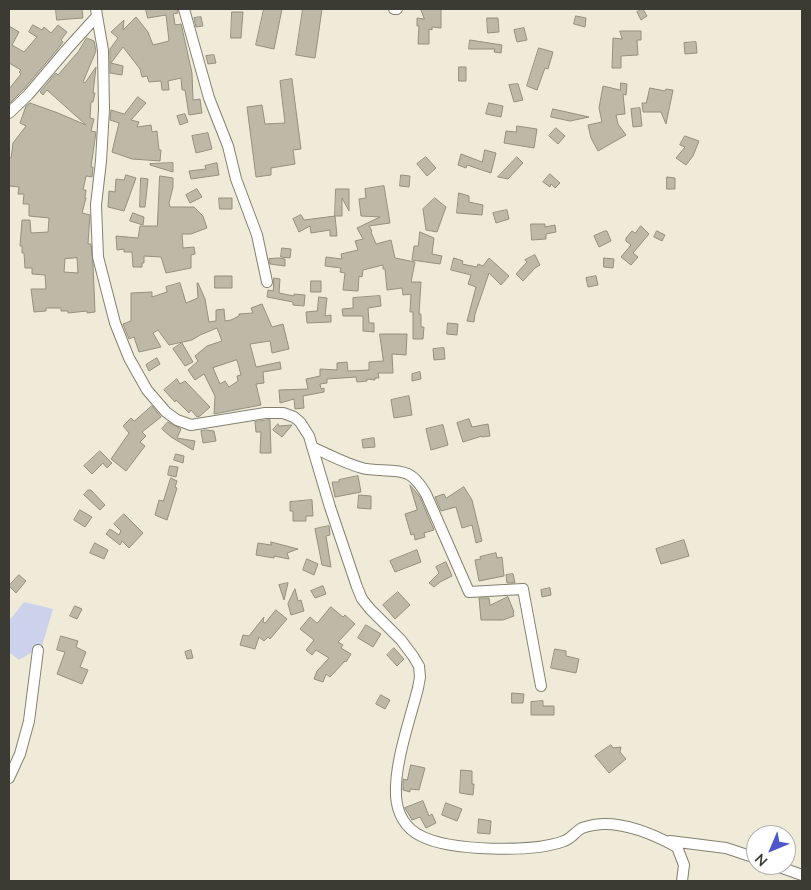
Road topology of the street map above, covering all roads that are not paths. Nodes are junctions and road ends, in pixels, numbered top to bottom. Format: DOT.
graph roads {
  1 [pos="184,9"];
  2 [pos="97,12"];
  3 [pos="9,113"];
  4 [pos="267,282"];
  5 [pos="312,447"];
  6 [pos="38,650"];
  7 [pos="541,686"];
  8 [pos="9,778"];
  9 [pos="664,840"];
  10 [pos="746,855"];
  11 [pos="682,881"];
  1 -- 4 [label="street"];
  2 -- 3 [label="street"];
  2 -- 5 [label="street"];
  5 -- 7 [label="street"];
  5 -- 9 [label="street"];
  6 -- 8 [label="street"];
  9 -- 10 [label="street"];
  9 -- 11 [label="street"];
}
